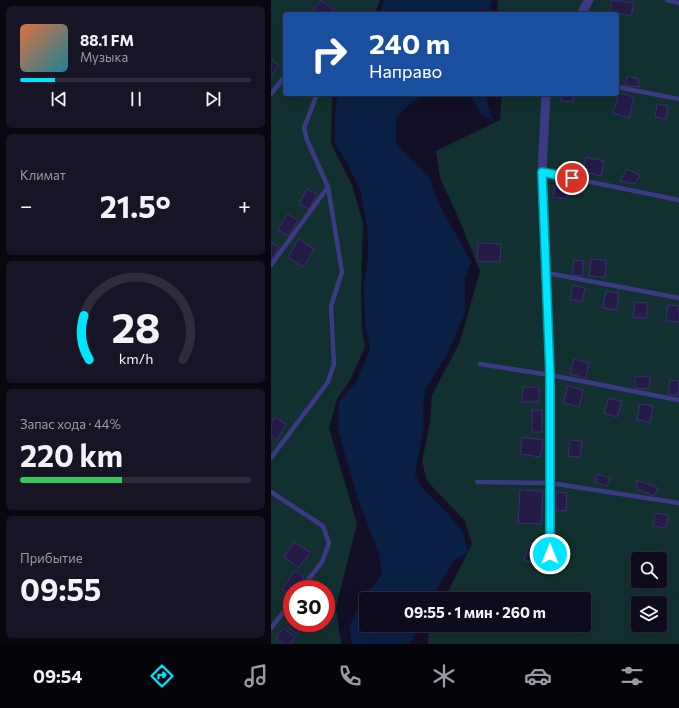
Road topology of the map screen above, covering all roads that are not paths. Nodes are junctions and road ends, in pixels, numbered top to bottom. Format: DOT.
graph roads {
  1 [pos="589,0"];
  2 [pos="667,0"];
  3 [pos="679,2"];
  4 [pos="582,12"];
  5 [pos="283,79"];
  6 [pos="619,86"];
  7 [pos="271,94"];
  8 [pos="316,96"];
  9 [pos="546,96"];
  10 [pos="679,99"];
  11 [pos="542,172"];
  12 [pos="328,187"];
  13 [pos="679,200"];
  14 [pos="271,265"];
  15 [pos="547,273"];
  16 [pos="679,298"];
  17 [pos="480,364"];
  18 [pos="550,375"];
  19 [pos="679,400"];
  20 [pos="271,458"];
  21 [pos="477,482"];
  22 [pos="550,483"];
  23 [pos="271,492"];
  24 [pos="679,503"];
  25 [pos="550,568"];
  26 [pos="308,580"];
  27 [pos="283,613"];
  28 [pos="271,628"];
  1 -- 4 [label="street"];
  2 -- 3 [label="lane"];
  5 -- 7 [label="lane"];
  6 -- 10 [label="lane"];
  8 -- 12 [label="lane"];
  9 -- 11 [label="street"];
  11 -- 13 [label="lane"];
  11 -- 15 [label="street"];
  12 -- 14 [label="lane"];
  12 -- 20 [label="lane"];
  15 -- 16 [label="lane"];
  15 -- 18 [label="street"];
  17 -- 18 [label="lane"];
  18 -- 19 [label="lane"];
  18 -- 22 [label="street"];
  21 -- 22 [label="lane"];
  22 -- 24 [label="lane"];
  22 -- 25 [label="street"];
  23 -- 26 [label="lane"];
  27 -- 28 [label="lane"];
}
